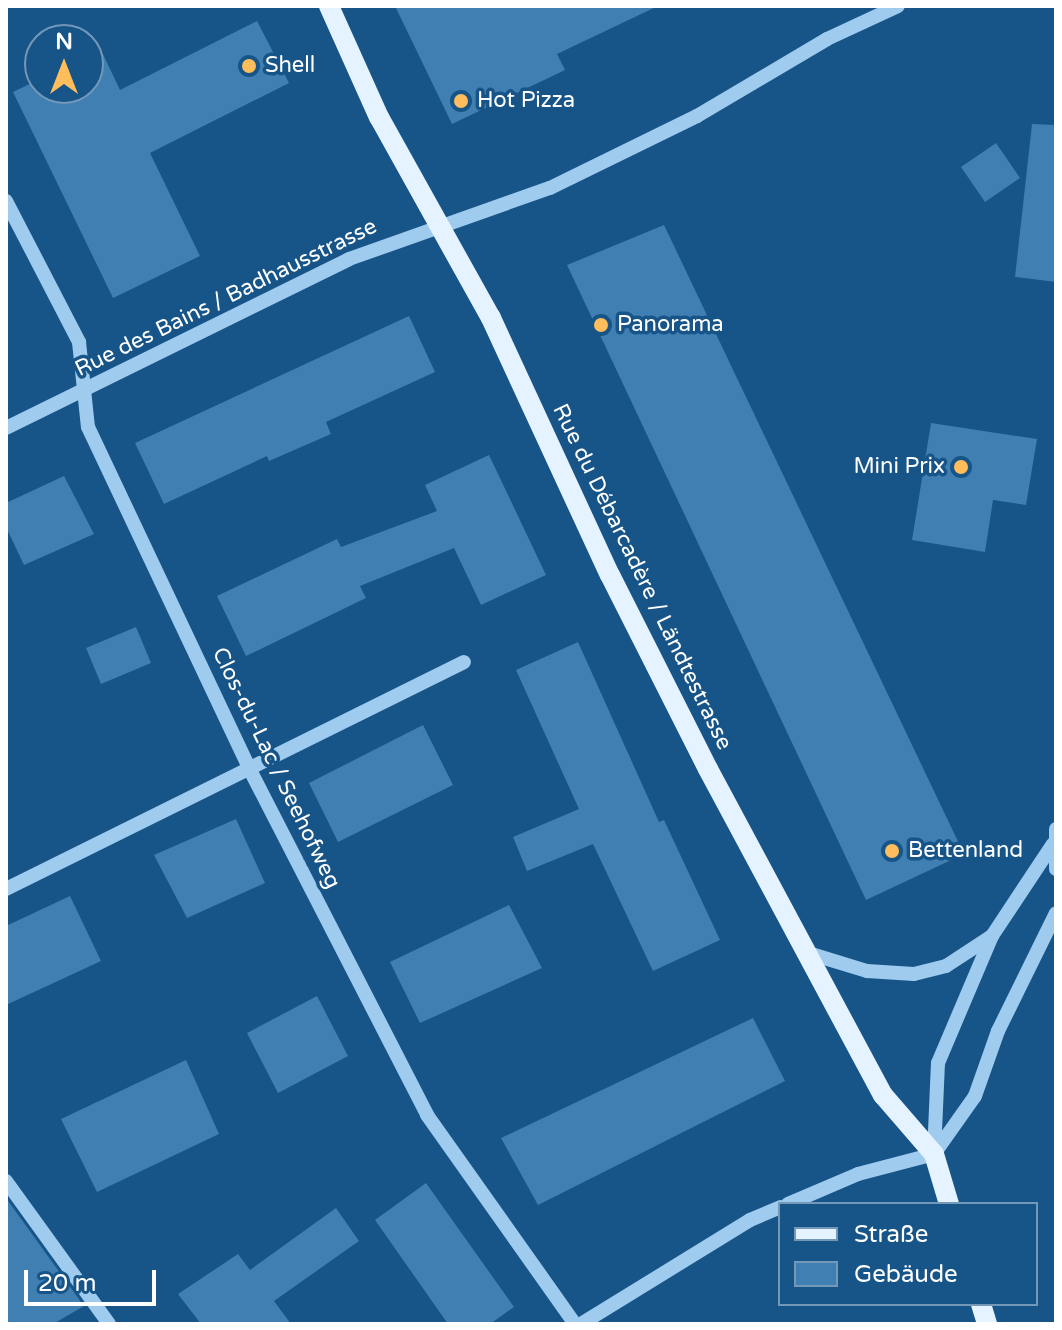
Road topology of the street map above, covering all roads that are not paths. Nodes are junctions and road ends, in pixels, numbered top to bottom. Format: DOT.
graph roads {
  1 [pos="329,6"];
  2 [pos="898,6"];
  3 [pos="6,201"];
  4 [pos="439,225"];
  5 [pos="85,391"];
  6 [pos="6,428"];
  7 [pos="464,662"];
  8 [pos="250,770"];
  9 [pos="1056,829"];
  10 [pos="1053,844"];
  11 [pos="1056,869"];
  12 [pos="6,889"];
  13 [pos="1056,913"];
  14 [pos="992,936"];
  15 [pos="808,953"];
  16 [pos="934,1154"];
  17 [pos="6,1181"];
  18 [pos="793,1202"];
  19 [pos="948,1202"];
  20 [pos="778,1208"];
  21 [pos="109,1324"];
  22 [pos="575,1324"];
  23 [pos="581,1324"];
  1 -- 4 [label="main road, Rue du Débarcadère / Ländtestrasse"];
  2 -- 4 [label="street, Rue des Bains / Badhausstrasse"];
  3 -- 5 [label="street, Clos-du-Lac / Seehofweg"];
  4 -- 5 [label="street, Rue des Bains / Badhausstrasse"];
  4 -- 15 [label="main road, Rue du Débarcadère / Ländtestrasse"];
  5 -- 6 [label="street, Rue des Bains / Badhausstrasse"];
  5 -- 8 [label="street, Clos-du-Lac / Seehofweg"];
  7 -- 8 [label="street"];
  8 -- 12 [label="street"];
  8 -- 22 [label="street, Clos-du-Lac / Seehofweg"];
  9 -- 10 [label="street"];
  10 -- 11 [label="street"];
  10 -- 14 [label="street"];
  13 -- 16 [label="street"];
  14 -- 15 [label="street"];
  14 -- 16 [label="street"];
  15 -- 16 [label="main road, Rue du Débarcadère / Ländtestrasse"];
  16 -- 18 [label="street"];
  16 -- 19 [label="main road"];
  17 -- 21 [label="street"];
  20 -- 23 [label="street"];
}
